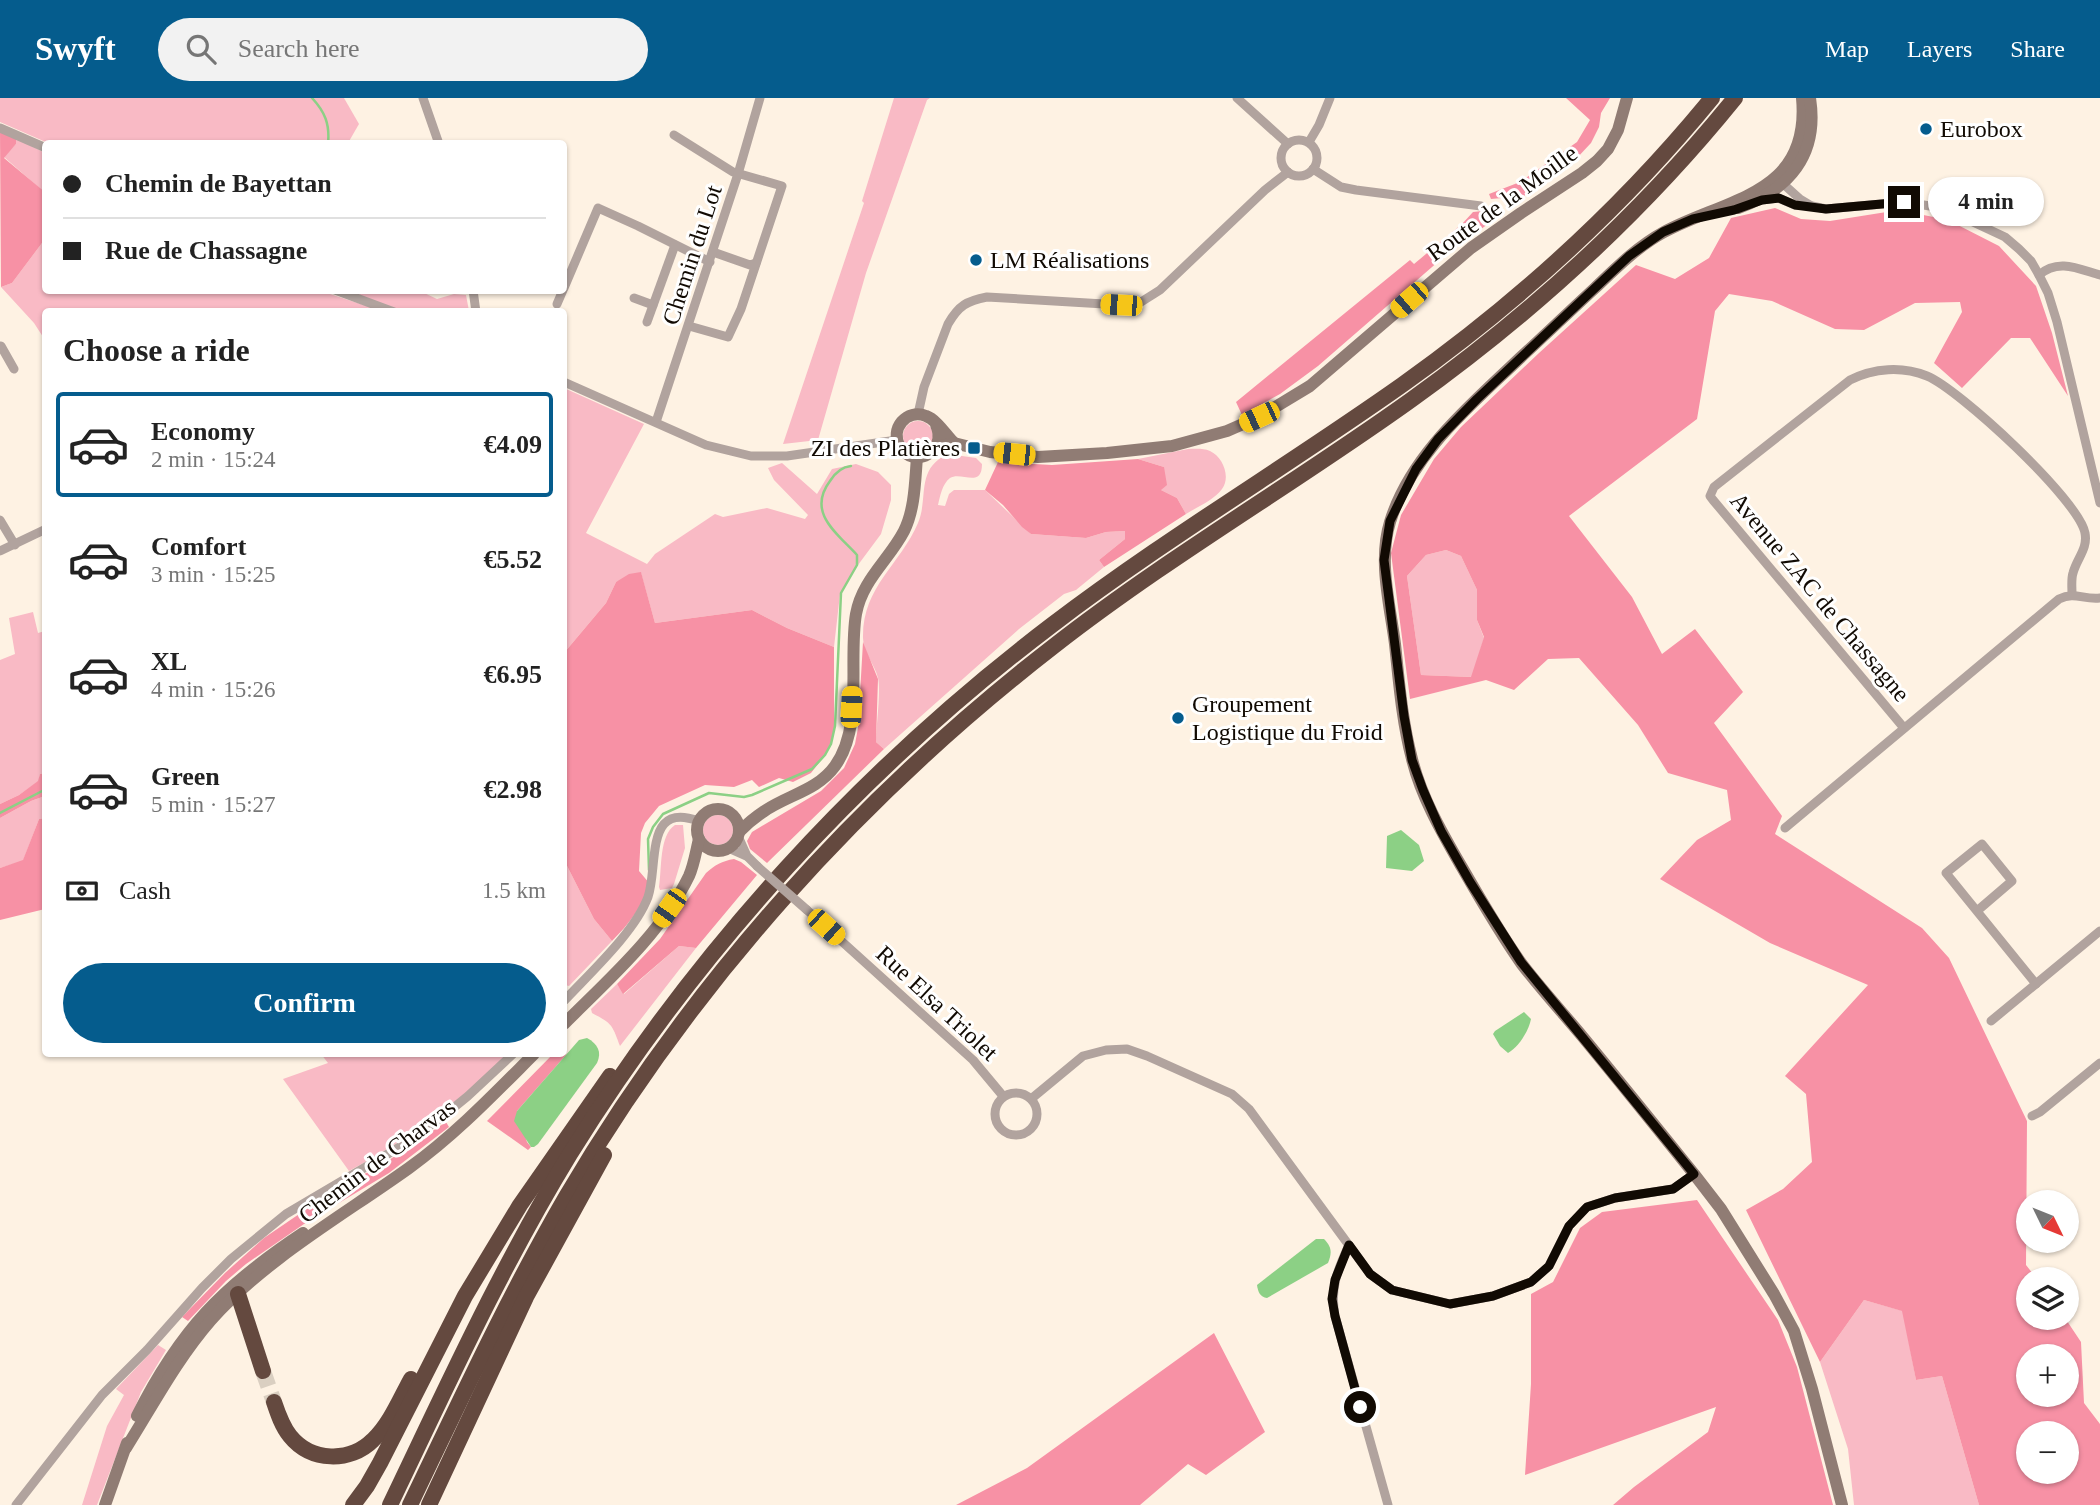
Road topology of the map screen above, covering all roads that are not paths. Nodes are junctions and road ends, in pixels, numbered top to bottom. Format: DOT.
graph roads {
  1 [pos="423,98"];
  2 [pos="760,98"];
  3 [pos="1237,98"];
  4 [pos="1330,98"];
  5 [pos="1627,98"];
  6 [pos="1712,98"];
  7 [pos="1735,98"];
  8 [pos="1802,98"];
  9 [pos="1810,98"];
  10 [pos="0,128"];
  11 [pos="674,135"];
  12 [pos="438,140"];
  13 [pos="1309,142"];
  14 [pos="1288,144"];
  15 [pos="42,146"];
  16 [pos="1313,169"];
  17 [pos="1288,172"];
  18 [pos="738,174"];
  19 [pos="1778,186"];
  20 [pos="1480,206"];
  21 [pos="1812,206"];
  22 [pos="1693,219"];
  23 [pos="675,245"];
  24 [pos="711,257"];
  25 [pos="756,263"];
  26 [pos="2039,275"];
  27 [pos="2100,275"];
  28 [pos="567,280"];
  29 [pos="346,294"];
  30 [pos="561,294"];
  31 [pos="634,298"];
  32 [pos="557,304"];
  33 [pos="653,305"];
  34 [pos="383,308"];
  35 [pos="647,323"];
  36 [pos="689,326"];
  37 [pos="1,346"];
  38 [pos="3,357"];
  39 [pos="14,369"];
  40 [pos="567,383"];
  41 [pos="918,414"];
  42 [pos="656,422"];
  43 [pos="936,425"];
  44 [pos="897,440"];
  45 [pos="954,443"];
  46 [pos="936,447"];
  47 [pos="918,457"];
  48 [pos="2100,503"];
  49 [pos="0,520"];
  50 [pos="42,531"];
  51 [pos="15,545"];
  52 [pos="0,551"];
  53 [pos="2072,594"];
  54 [pos="2100,598"];
  55 [pos="1904,728"];
  56 [pos="765,810"];
  57 [pos="731,814"];
  58 [pos="699,821"];
  59 [pos="1785,828"];
  60 [pos="738,834"];
  61 [pos="699,839"];
  62 [pos="722,850"];
  63 [pos="747,856"];
  64 [pos="690,874"];
  65 [pos="1977,911"];
  66 [pos="2100,931"];
  67 [pos="2036,984"];
  68 [pos="567,998"];
  69 [pos="567,1021"];
  70 [pos="1991,1021"];
  71 [pos="639,1052"];
  72 [pos="510,1057"];
  73 [pos="531,1057"];
  74 [pos="2100,1063"];
  75 [pos="1003,1096"];
  76 [pos="1031,1099"];
  77 [pos="2032,1116"];
  78 [pos="613,1122"];
  79 [pos="1694,1174"];
  80 [pos="331,1219"];
  81 [pos="1349,1245"];
  82 [pos="238,1294"];
  83 [pos="465,1296"];
  84 [pos="263,1371"];
  85 [pos="274,1402"];
  86 [pos="126,1448"];
  87 [pos="16,1505"];
  88 [pos="105,1505"];
  89 [pos="353,1505"];
  90 [pos="390,1505"];
  91 [pos="410,1505"];
  92 [pos="429,1505"];
  93 [pos="1388,1505"];
  94 [pos="1842,1505"];
  1 -- 12 [label="street"];
  2 -- 18 [label="street, Chemin du Lot"];
  3 -- 14 [label="street"];
  4 -- 13 [label="street"];
  5 -- 45 [label="street, Route de la Moille"];
  6 -- 71 [label="highway"];
  7 -- 78 [label="highway"];
  8 -- 19 [label="street"];
  9 -- 19 [label="street"];
  10 -- 15 [label="street"];
  11 -- 18 [label="street"];
  13 -- 14 [label="street"];
  13 -- 16 [label="street"];
  14 -- 17 [label="street"];
  16 -- 17 [label="street"];
  16 -- 20 [label="street"];
  17 -- 41 [label="street"];
  18 -- 24 [label="street, Chemin du Lot"];
  18 -- 25 [label="street"];
  19 -- 21 [label="street"];
  19 -- 21 [label="street"];
  19 -- 22 [label="street"];
  19 -- 22 [label="street"];
  21 -- 26 [label="street"];
  22 -- 79 [label="street"];
  23 -- 24 [label="street"];
  23 -- 28 [label="street"];
  23 -- 33 [label="street"];
  24 -- 25 [label="street"];
  24 -- 36 [label="street, Chemin du Lot"];
  25 -- 36 [label="street"];
  26 -- 27 [label="street"];
  26 -- 48 [label="street"];
  29 -- 34 [label="street"];
  30 -- 32 [label="street"];
  31 -- 33 [label="street"];
  33 -- 35 [label="street"];
  36 -- 42 [label="street, Chemin du Lot"];
  37 -- 38 [label="street"];
  38 -- 39 [label="street"];
  40 -- 42 [label="street"];
  41 -- 43 [label="street"];
  41 -- 44 [label="street"];
  42 -- 44 [label="street"];
  43 -- 45 [label="street"];
  43 -- 46 [label="street"];
  44 -- 47 [label="street"];
  45 -- 46 [label="street, Route de la Moille"];
  46 -- 47 [label="street"];
  47 -- 56 [label="street"];
  49 -- 51 [label="street"];
  50 -- 51 [label="street"];
  51 -- 52 [label="street"];
  53 -- 54 [label="street"];
  53 -- 55 [label="street, Avenue ZAC de Chassagne"];
  53 -- 55 [label="street, Avenue ZAC de Chassagne"];
  55 -- 59 [label="street, Avenue ZAC de Chassagne"];
  56 -- 57 [label="street"];
  56 -- 60 [label="street"];
  57 -- 58 [label="street"];
  57 -- 60 [label="street"];
  58 -- 61 [label="street"];
  58 -- 68 [label="street"];
  60 -- 62 [label="street"];
  60 -- 63 [label="street, Rue Elsa Triolet"];
  61 -- 62 [label="street"];
  61 -- 64 [label="street"];
  62 -- 63 [label="street, Rue Elsa Triolet"];
  62 -- 64 [label="street"];
  63 -- 75 [label="street, Rue Elsa Triolet, bridge"];
  64 -- 69 [label="street"];
  65 -- 65 [label="street"];
  65 -- 67 [label="street"];
  66 -- 67 [label="street"];
  67 -- 70 [label="street"];
  71 -- 83 [label="highway"];
  71 -- 90 [label="highway"];
  72 -- 87 [label="street"];
  73 -- 80 [label="street, Chemin de Charvas"];
  74 -- 77 [label="street"];
  75 -- 76 [label="street"];
  75 -- 76 [label="street"];
  76 -- 81 [label="street"];
  78 -- 91 [label="highway"];
  78 -- 92 [label="highway"];
  79 -- 81 [label="street"];
  79 -- 94 [label="street"];
  80 -- 82 [label="street, Chemin de Charvas"];
  80 -- 86 [label="street"];
  81 -- 93 [label="street"];
  82 -- 84 [label="highway"];
  82 -- 86 [label="street, Chemin de Charvas"];
  83 -- 85 [label="highway"];
  83 -- 89 [label="highway"];
  86 -- 88 [label="street"];
}
